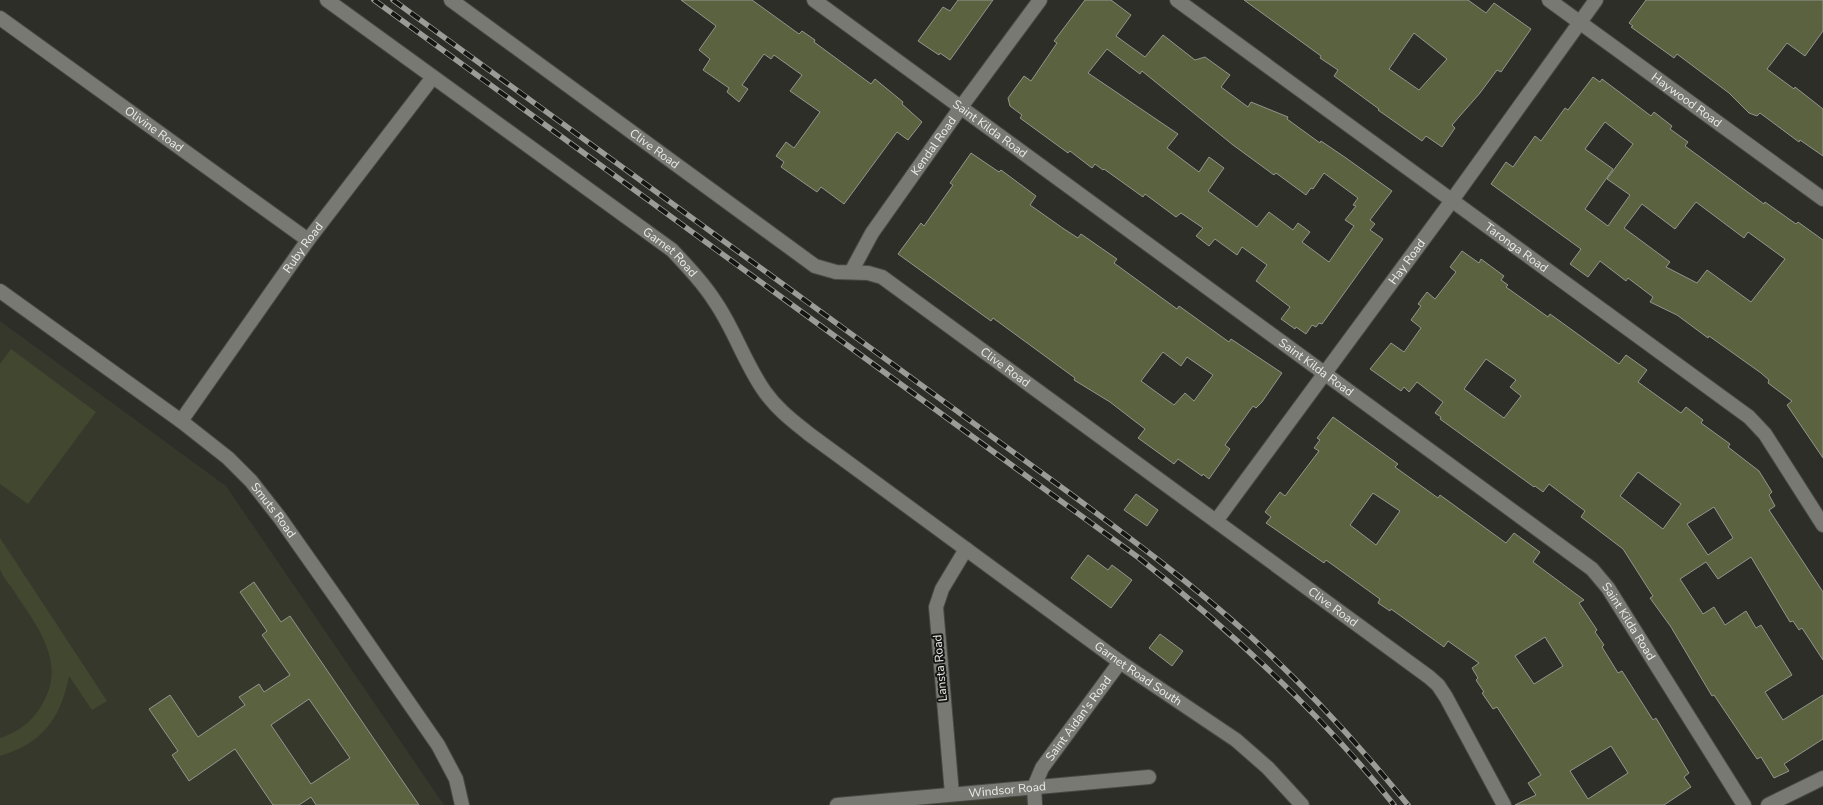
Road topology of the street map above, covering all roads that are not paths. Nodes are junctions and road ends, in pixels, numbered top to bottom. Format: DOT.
graph roads {
  1 [pos="327,0"];
  2 [pos="451,0"];
  3 [pos="814,0"];
  4 [pos="1040,0"];
  5 [pos="1178,0"];
  6 [pos="1549,0"];
  7 [pos="1596,0"];
  8 [pos="0,18"];
  9 [pos="1580,22"];
  10 [pos="433,77"];
  11 [pos="961,107"];
  12 [pos="1452,200"];
  13 [pos="1823,200"];
  14 [pos="308,240"];
  15 [pos="851,272"];
  16 [pos="0,291"];
  17 [pos="1324,373"];
  18 [pos="181,422"];
  19 [pos="1216,521"];
  20 [pos="1823,525"];
  21 [pos="966,549"];
  22 [pos="1120,662"];
  23 [pos="1149,777"];
  24 [pos="1823,778"];
  25 [pos="1034,787"];
  26 [pos="952,794"];
  27 [pos="462,805"];
  28 [pos="837,805"];
  29 [pos="1035,805"];
  30 [pos="1302,805"];
  31 [pos="1504,805"];
  32 [pos="1744,805"];
  33 [pos="1768,805"];
  1 -- 10 [label="street, Garnet Road"];
  2 -- 15 [label="street, Clive Road"];
  3 -- 11 [label="street, Saint Kilda Road"];
  4 -- 11 [label="street, Kendal Road"];
  5 -- 12 [label="street, Taronga Road"];
  6 -- 9 [label="street, Haywood Road"];
  7 -- 9 [label="street, Hay Road"];
  8 -- 14 [label="street, Olivine Road"];
  9 -- 12 [label="street, Hay Road"];
  9 -- 13 [label="street, Haywood Road"];
  10 -- 14 [label="street, Ruby Road"];
  10 -- 21 [label="street, Garnet Road"];
  11 -- 15 [label="street, Kendal Road"];
  11 -- 17 [label="street, Saint Kilda Road"];
  12 -- 17 [label="street, Hay Road"];
  12 -- 20 [label="street, Taronga Road"];
  14 -- 18 [label="street, Ruby Road"];
  15 -- 19 [label="street, Clive Road"];
  16 -- 18 [label="street, Smuts Road"];
  17 -- 19 [label="street, Hay Road"];
  17 -- 32 [label="street, Saint Kilda Road"];
  18 -- 27 [label="street, Smuts Road"];
  19 -- 31 [label="street, Clive Road"];
  21 -- 22 [label="street, Garnet Road South"];
  21 -- 26 [label="street, Lansta Road"];
  22 -- 25 [label="street, Saint Aidan's Road"];
  22 -- 30 [label="street, Garnet Road South"];
  23 -- 25 [label="street, Windsor Road"];
  24 -- 33 [label="street"];
  25 -- 26 [label="street, Windsor Road"];
  25 -- 29 [label="street, Saint Aidan's Road"];
  26 -- 28 [label="street, Windsor Road"];
}
